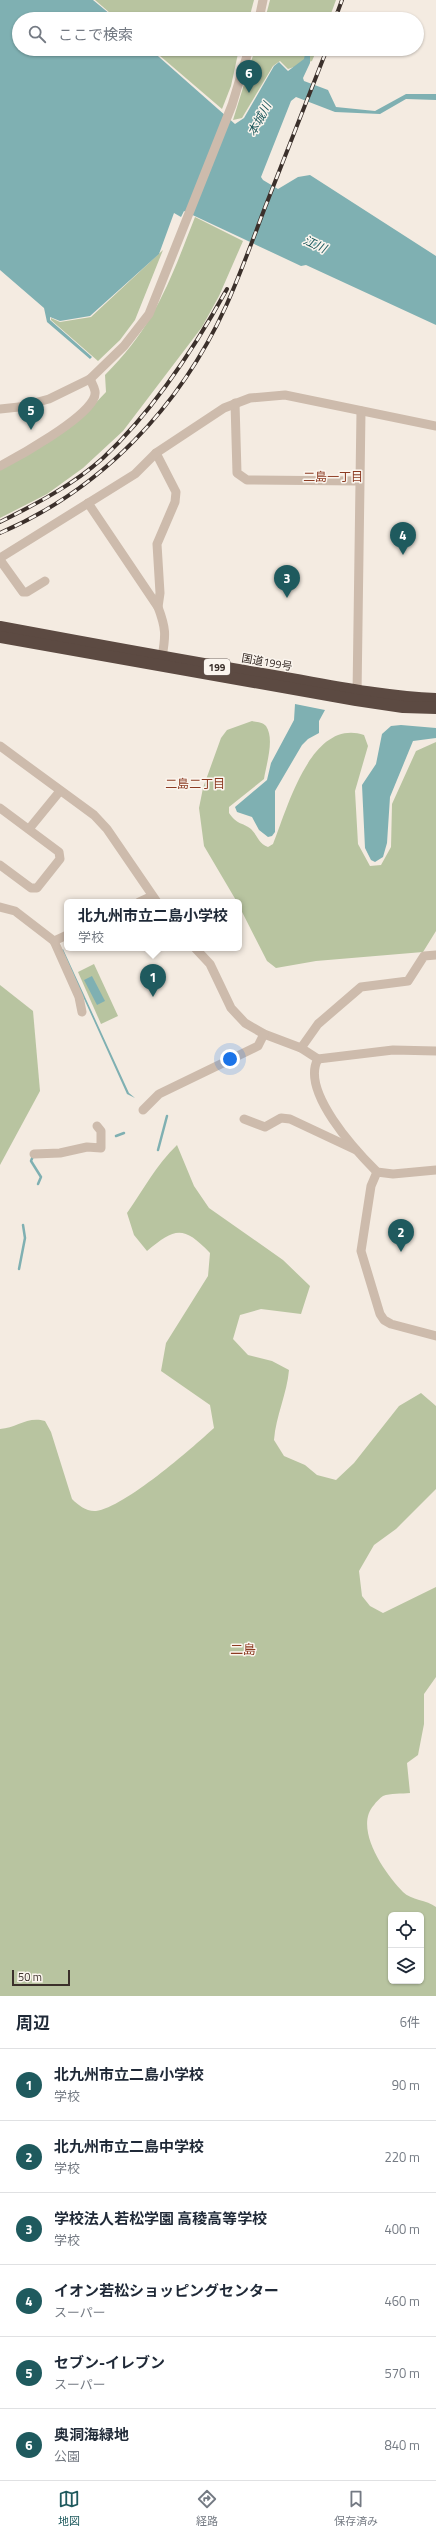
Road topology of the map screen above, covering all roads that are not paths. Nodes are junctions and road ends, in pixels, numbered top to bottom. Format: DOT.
graph roads {
  1 [pos="263,0"];
  2 [pos="260,12"];
  3 [pos="247,56"];
  4 [pos="90,379"];
  5 [pos="235,403"];
  6 [pos="0,408"];
  7 [pos="361,411"];
  8 [pos="436,426"];
  9 [pos="156,453"];
  10 [pos="0,466"];
  11 [pos="359,480"];
  12 [pos="88,504"];
  13 [pos="0,559"];
  14 [pos="45,581"];
  15 [pos="158,607"];
  16 [pos="0,627"];
  17 [pos="0,637"];
  18 [pos="162,658"];
  19 [pos="357,695"];
  20 [pos="436,699"];
  21 [pos="436,708"];
  22 [pos="0,746"];
  23 [pos="60,791"];
  24 [pos="0,808"];
  25 [pos="29,830"];
  26 [pos="0,865"];
  27 [pos="154,899"];
  28 [pos="0,907"];
  29 [pos="64,936"];
  30 [pos="54,941"];
  31 [pos="198,951"];
  32 [pos="436,955"];
  33 [pos="82,1012"];
  34 [pos="264,1034"];
  35 [pos="301,1048"];
  36 [pos="436,1051"];
  37 [pos="318,1059"];
  38 [pos="143,1110"];
  39 [pos="244,1119"];
  40 [pos="97,1126"];
  41 [pos="356,1150"];
  42 [pos="34,1154"];
  43 [pos="436,1170"];
  44 [pos="377,1172"];
  45 [pos="436,1336"];
  1 -- 2 [label="street"];
  3 -- 4 [label="street"];
  4 -- 6 [label="street"];
  4 -- 10 [label="street"];
  5 -- 7 [label="street"];
  5 -- 9 [label="street"];
  5 -- 11 [label="street"];
  7 -- 8 [label="street"];
  7 -- 11 [label="street"];
  9 -- 12 [label="street"];
  9 -- 15 [label="street"];
  11 -- 19 [label="street"];
  12 -- 13 [label="street"];
  12 -- 15 [label="street"];
  13 -- 14 [label="street"];
  15 -- 18 [label="street"];
  16 -- 18 [label="highway, 国道199号 / 199"];
  17 -- 19 [label="highway, 国道199号 / 199"];
  18 -- 19 [label="highway, 国道199号 / 199"];
  19 -- 20 [label="highway, 国道199号 / 199"];
  19 -- 21 [label="highway, 国道199号 / 199"];
  22 -- 23 [label="street"];
  23 -- 25 [label="street"];
  23 -- 27 [label="street"];
  24 -- 25 [label="street"];
  25 -- 26 [label="street"];
  28 -- 30 [label="street"];
  29 -- 30 [label="street"];
  30 -- 33 [label="street"];
  31 -- 34 [label="street"];
  32 -- 35 [label="street"];
  34 -- 35 [label="street"];
  34 -- 38 [label="street"];
  35 -- 37 [label="street"];
  36 -- 37 [label="street"];
  37 -- 41 [label="street"];
  39 -- 41 [label="street"];
  40 -- 42 [label="street"];
  41 -- 44 [label="street"];
  43 -- 44 [label="street"];
  44 -- 45 [label="street"];
}
